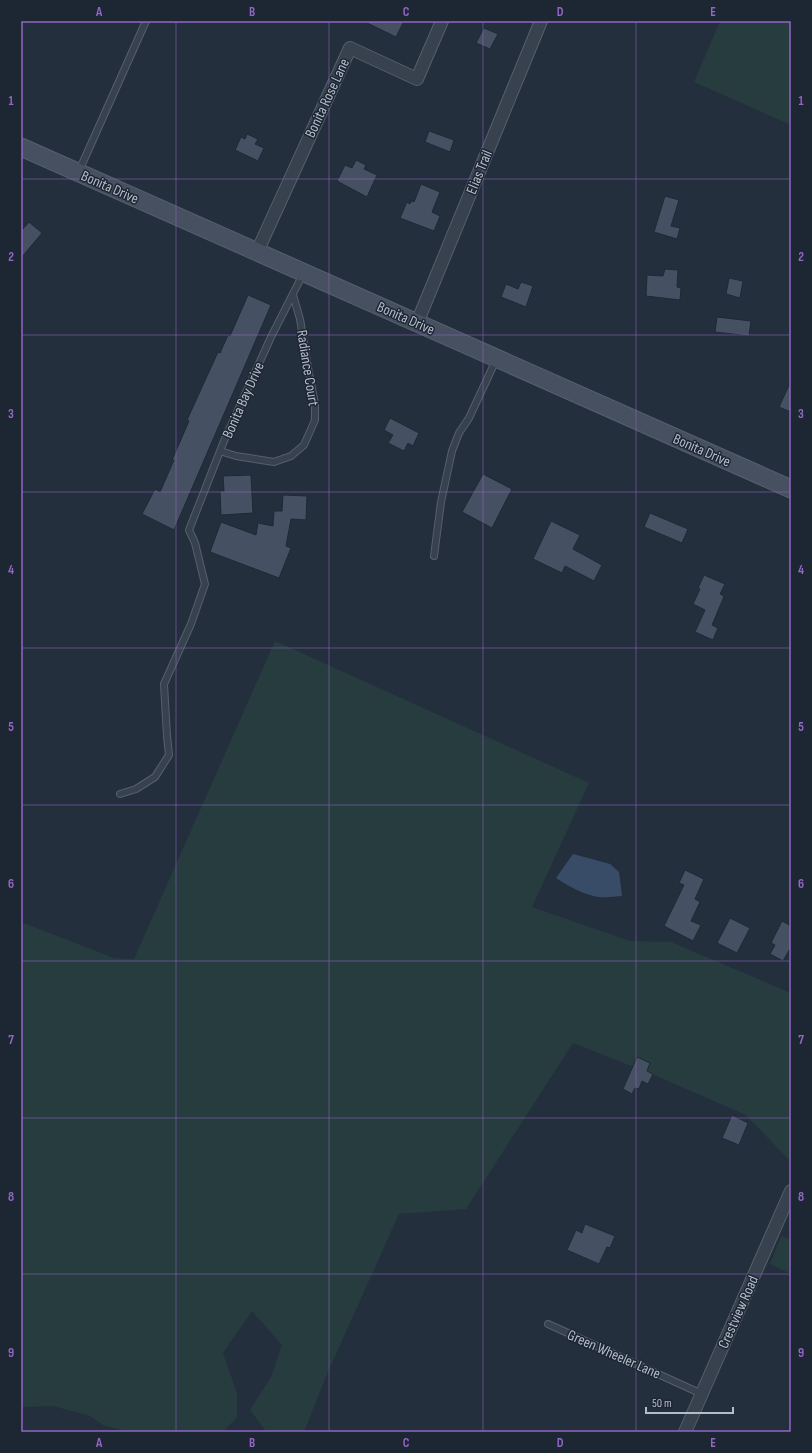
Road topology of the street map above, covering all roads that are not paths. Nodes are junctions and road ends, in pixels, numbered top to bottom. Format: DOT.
graph roads {
  1 [pos="146,21"];
  2 [pos="442,21"];
  3 [pos="541,21"];
  4 [pos="21,147"];
  5 [pos="78,173"];
  6 [pos="257,252"];
  7 [pos="304,273"];
  8 [pos="293,295"];
  9 [pos="417,323"];
  10 [pos="497,359"];
  11 [pos="220,451"];
  12 [pos="791,489"];
  13 [pos="434,556"];
  14 [pos="120,794"];
  15 [pos="791,1191"];
  16 [pos="548,1324"];
  17 [pos="702,1394"];
  18 [pos="685,1432"];
  1 -- 5 [label="lane"];
  2 -- 6 [label="street, Bonita Rose Lane"];
  3 -- 9 [label="street, Elias Trail"];
  4 -- 5 [label="street, Bonita Drive"];
  5 -- 6 [label="street, Bonita Drive"];
  6 -- 7 [label="street, Bonita Drive"];
  7 -- 8 [label="lane, Bonita Bay Drive"];
  7 -- 9 [label="street, Bonita Drive"];
  8 -- 11 [label="lane, Bonita Bay Drive"];
  8 -- 11 [label="lane, Radiance Court"];
  9 -- 10 [label="street, Bonita Drive"];
  10 -- 12 [label="street, Bonita Drive"];
  10 -- 13 [label="lane"];
  11 -- 14 [label="lane, Bonita Bay Drive"];
  15 -- 17 [label="street, Crestview Road"];
  16 -- 17 [label="lane, Green Wheeler Lane"];
  17 -- 18 [label="street, Crestview Road"];
}
